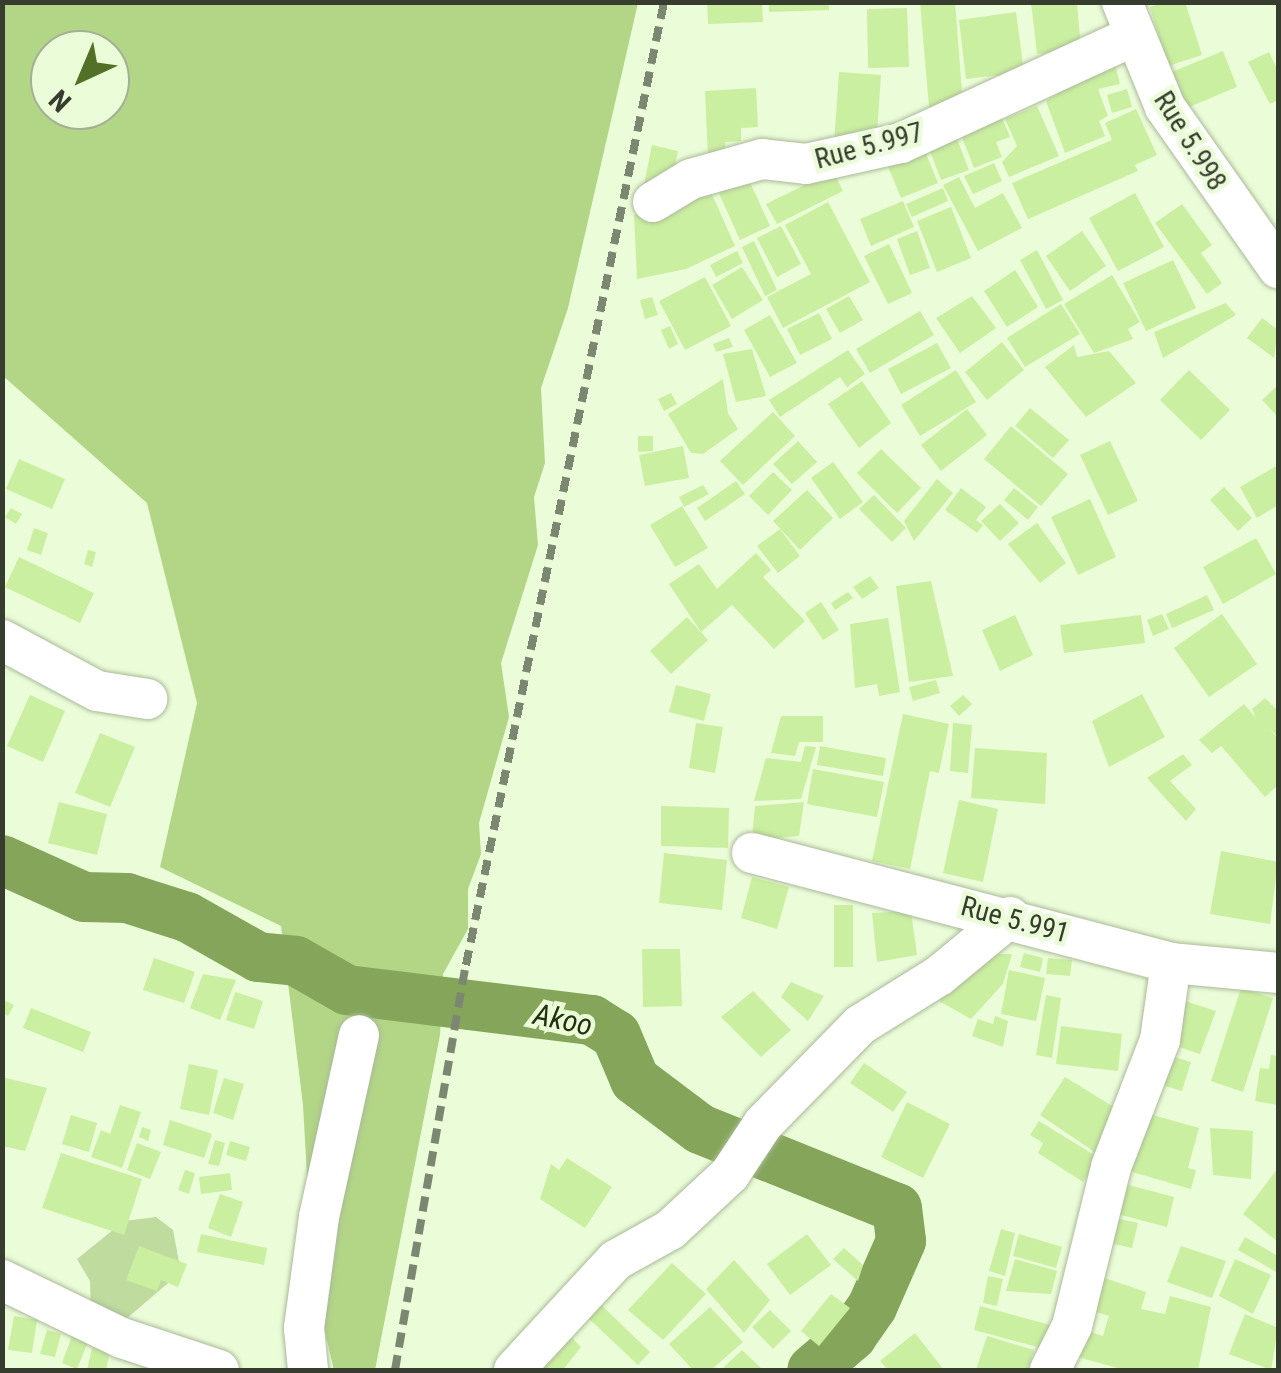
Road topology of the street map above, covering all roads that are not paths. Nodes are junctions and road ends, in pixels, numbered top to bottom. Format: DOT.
graph roads {
  1 [pos="1128,19"];
  2 [pos="653,202"];
  3 [pos="1278,268"];
  4 [pos="2,640"];
  5 [pos="147,699"];
  6 [pos="752,853"];
  7 [pos="1010,916"];
  8 [pos="1171,963"];
  9 [pos="1278,973"];
  10 [pos="359,1035"];
  11 [pos="2,1280"];
  12 [pos="219,1370"];
  13 [pos="308,1370"];
  14 [pos="514,1370"];
  15 [pos="1050,1370"];
  1 -- 2 [label="street, Rue 5.997"];
  1 -- 3 [label="street, Rue 5.998"];
  4 -- 5 [label="street"];
  6 -- 7 [label="street, Rue 5.991"];
  7 -- 8 [label="street, Rue 5.991"];
  7 -- 14 [label="street"];
  8 -- 9 [label="street, Rue 5.991"];
  8 -- 15 [label="street"];
  10 -- 13 [label="street"];
  11 -- 12 [label="street"];
}
